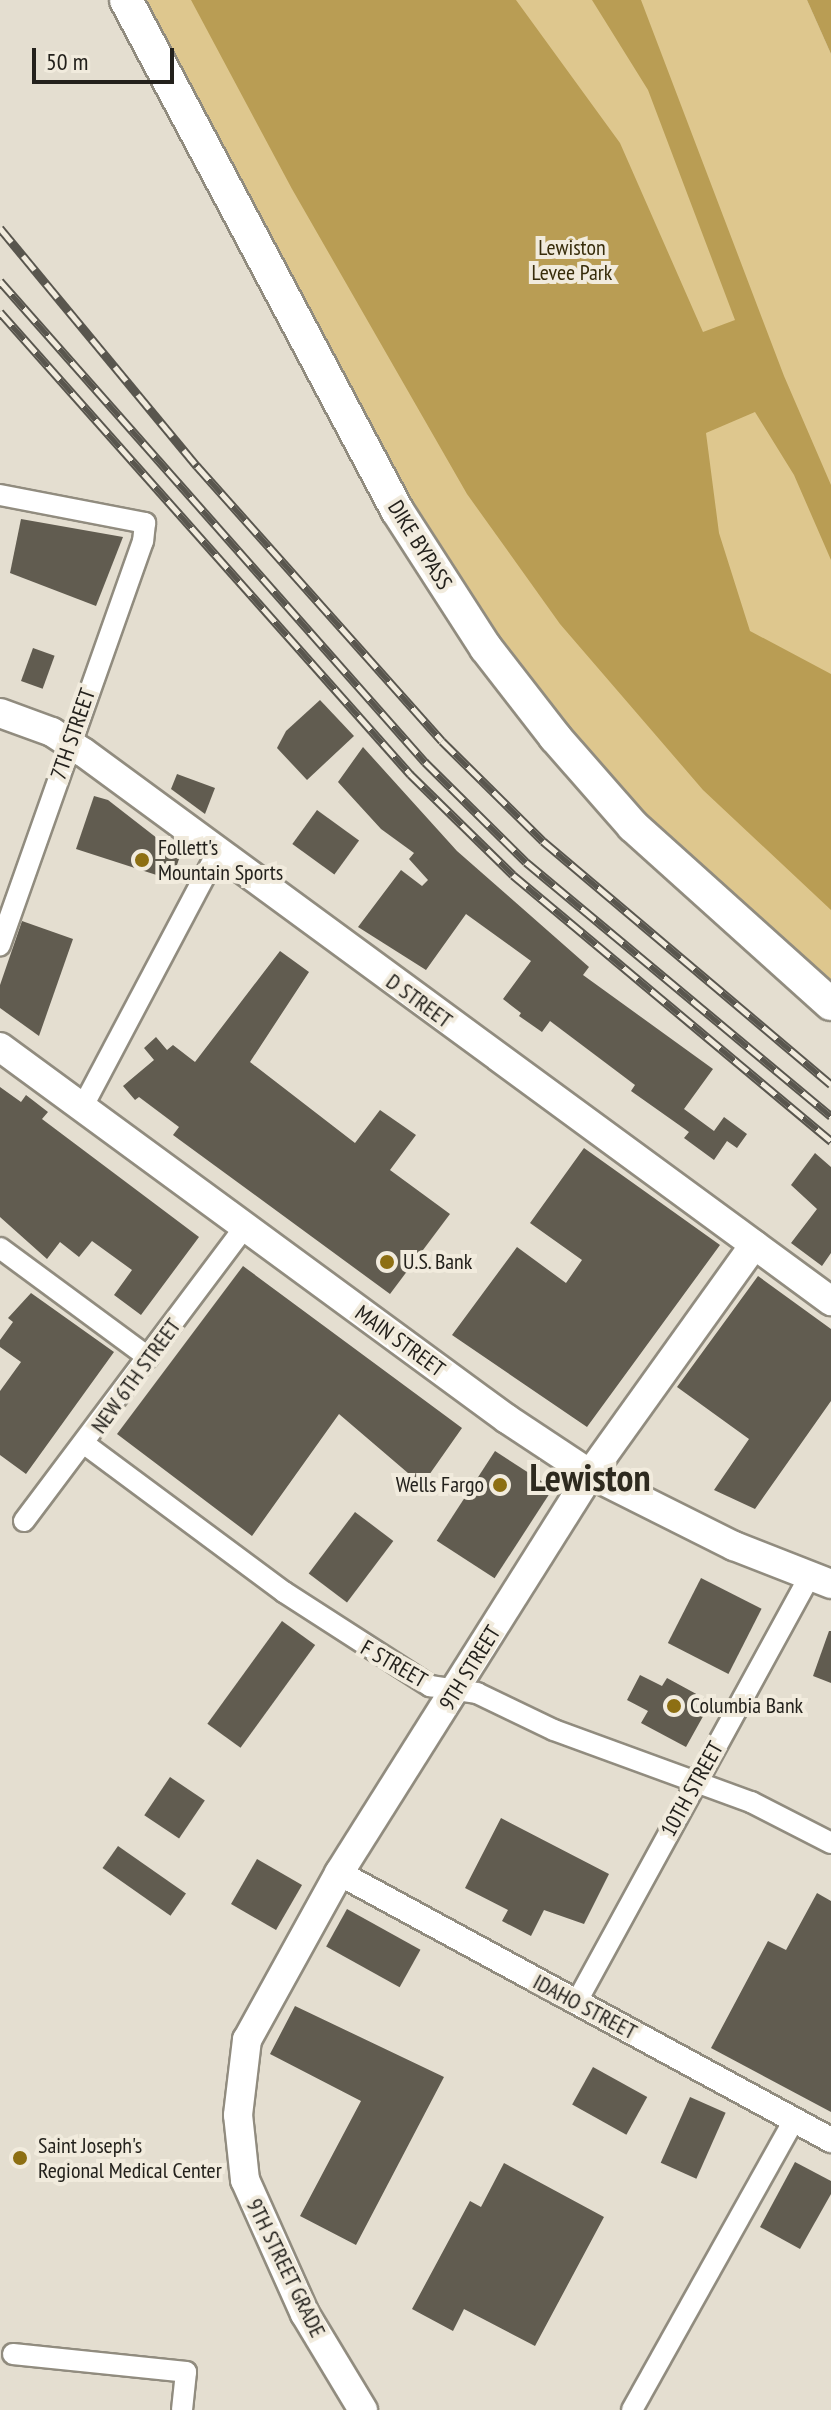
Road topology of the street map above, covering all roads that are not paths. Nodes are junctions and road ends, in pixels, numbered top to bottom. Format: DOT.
graph roads {
  1 [pos="126,0"];
  2 [pos="0,495"];
  3 [pos="0,713"];
  4 [pos="69,742"];
  5 [pos="217,853"];
  6 [pos="0,945"];
  7 [pos="831,1004"];
  8 [pos="0,1047"];
  9 [pos="82,1108"];
  10 [pos="244,1228"];
  11 [pos="754,1245"];
  12 [pos="0,1248"];
  13 [pos="831,1301"];
  14 [pos="148,1357"];
  15 [pos="86,1445"];
  16 [pos="590,1474"];
  17 [pos="24,1521"];
  18 [pos="821,1580"];
  19 [pos="457,1690"];
  20 [pos="697,1780"];
  21 [pos="831,1843"];
  22 [pos="339,1873"];
  23 [pos="576,2003"];
  24 [pos="238,2115"];
  25 [pos="794,2120"];
  26 [pos="831,2140"];
  27 [pos="13,2354"];
  28 [pos="182,2410"];
  29 [pos="363,2410"];
  30 [pos="632,2410"];
  1 -- 7 [label="highway, DIKE BYPASS"];
  2 -- 4 [label="street, 7TH STREET"];
  3 -- 4 [label="main road, D STREET"];
  4 -- 5 [label="main road, D STREET"];
  4 -- 6 [label="street, 7TH STREET"];
  5 -- 9 [label="street"];
  5 -- 11 [label="main road, D STREET"];
  8 -- 9 [label="main road, MAIN STREET"];
  9 -- 10 [label="main road, MAIN STREET"];
  10 -- 14 [label="street, NEW 6TH STREET"];
  10 -- 16 [label="main road, MAIN STREET"];
  11 -- 13 [label="main road, D STREET"];
  11 -- 16 [label="main road, 9TH STREET"];
  12 -- 14 [label="street"];
  14 -- 15 [label="street, NEW 6TH STREET"];
  15 -- 17 [label="street, NEW 6TH STREET"];
  15 -- 19 [label="street, F STREET"];
  16 -- 18 [label="main road, MAIN STREET"];
  16 -- 19 [label="main road, 9TH STREET"];
  18 -- 20 [label="street, 10TH STREET"];
  19 -- 20 [label="street, F STREET"];
  19 -- 22 [label="main road, 9TH STREET"];
  20 -- 21 [label="street, F STREET"];
  20 -- 23 [label="street, 10TH STREET"];
  22 -- 23 [label="street, IDAHO STREET"];
  22 -- 24 [label="main road, 9TH STREET"];
  23 -- 25 [label="street, IDAHO STREET"];
  24 -- 29 [label="main road, 9TH STREET GRADE"];
  25 -- 26 [label="street, IDAHO STREET"];
  25 -- 30 [label="street"];
  27 -- 28 [label="street"];
}
